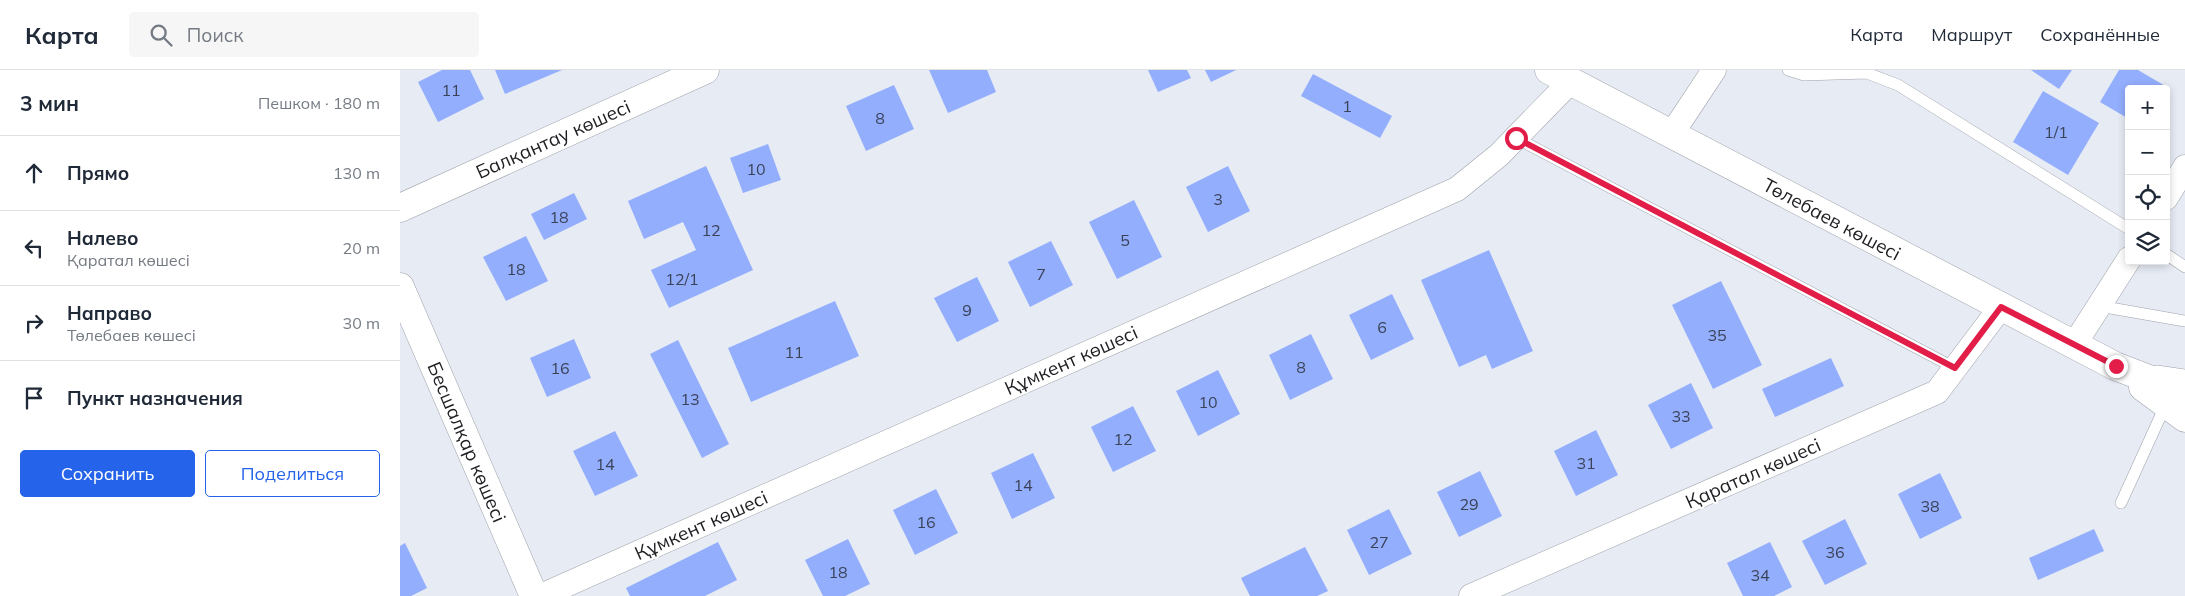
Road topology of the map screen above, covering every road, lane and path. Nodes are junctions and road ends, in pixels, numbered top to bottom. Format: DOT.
graph roads {
  1 [pos="706,70"];
  2 [pos="1714,70"];
  3 [pos="1788,70"];
  4 [pos="1560,76"];
  5 [pos="1671,135"];
  6 [pos="1516,138"];
  7 [pos="2185,168"];
  8 [pos="2170,192"];
  9 [pos="400,208"];
  10 [pos="2125,227"];
  11 [pos="2170,257"];
  12 [pos="2125,265"];
  13 [pos="2185,267"];
  14 [pos="400,287"];
  15 [pos="2099,306"];
  16 [pos="2001,307"];
  17 [pos="2185,321"];
  18 [pos="2074,345"];
  19 [pos="2116,366"];
  20 [pos="1955,368"];
  21 [pos="2185,375"];
  22 [pos="2179,405"];
  23 [pos="2121,503"];
  24 [pos="534,596"];
  25 [pos="541,596"];
  26 [pos="1471,596"];
  1 -- 9 [label="street, Балқантау көшесі"];
  2 -- 5 [label="street"];
  3 -- 10 [label="lane"];
  4 -- 5 [label="street, Төлебаев көшесі"];
  4 -- 6 [label="street, Құмкент көшесі"];
  5 -- 16 [label="street, Төлебаев көшесі"];
  6 -- 20 [label="lane"];
  6 -- 25 [label="street, Құмкент көшесі"];
  7 -- 8 [label="street"];
  11 -- 13 [label="lane"];
  12 -- 15 [label="street"];
  14 -- 24 [label="street, Бесшалқар көшесі"];
  15 -- 17 [label="lane"];
  15 -- 18 [label="street"];
  16 -- 18 [label="street, Төлебаев көшесі"];
  16 -- 20 [label="street, Қаратал көшесі"];
  18 -- 19 [label="street, Төлебаев көшесі"];
  19 -- 21 [label="lane"];
  19 -- 22 [label="street, Төлебаев көшесі"];
  20 -- 26 [label="street, Қаратал көшесі"];
  22 -- 23 [label="lane"];
}
